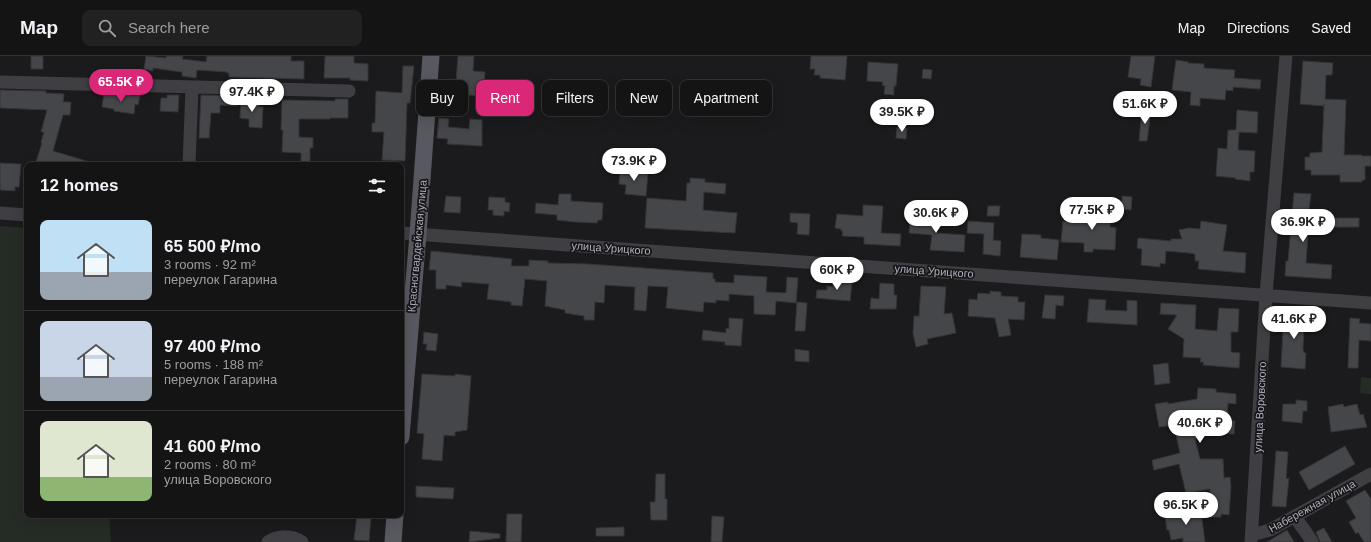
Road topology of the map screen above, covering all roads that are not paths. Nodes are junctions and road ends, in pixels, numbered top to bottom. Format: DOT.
graph roads {
  1 [pos="431,56"];
  2 [pos="1286,56"];
  3 [pos="0,82"];
  4 [pos="192,88"];
  5 [pos="349,91"];
  6 [pos="189,162"];
  7 [pos="0,213"];
  8 [pos="24,214"];
  9 [pos="404,233"];
  10 [pos="418,234"];
  11 [pos="1266,295"];
  12 [pos="1371,303"];
  13 [pos="404,400"];
  14 [pos="1371,474"];
  15 [pos="1295,516"];
  16 [pos="396,518"];
  17 [pos="1252,538"];
  18 [pos="268,542"];
  19 [pos="302,542"];
  20 [pos="393,542"];
  21 [pos="1312,542"];
  1 -- 10 [label="main road, Красногвардейская улица"];
  2 -- 11 [label="street, улица Воровского"];
  3 -- 4 [label="street"];
  4 -- 5 [label="street"];
  4 -- 6 [label="street"];
  7 -- 8 [label="street"];
  9 -- 10 [label="street, улица Урицкого"];
  10 -- 11 [label="street, улица Урицкого"];
  10 -- 13 [label="main road, Красногвардейская улица"];
  11 -- 12 [label="street, улица Урицкого"];
  11 -- 17 [label="street, улица Воровского"];
  14 -- 15 [label="street, Набережная улица"];
  15 -- 17 [label="street, Набережная улица"];
  15 -- 21 [label="street"];
  16 -- 20 [label="main road"];
  18 -- 19 [label="street"];
}
